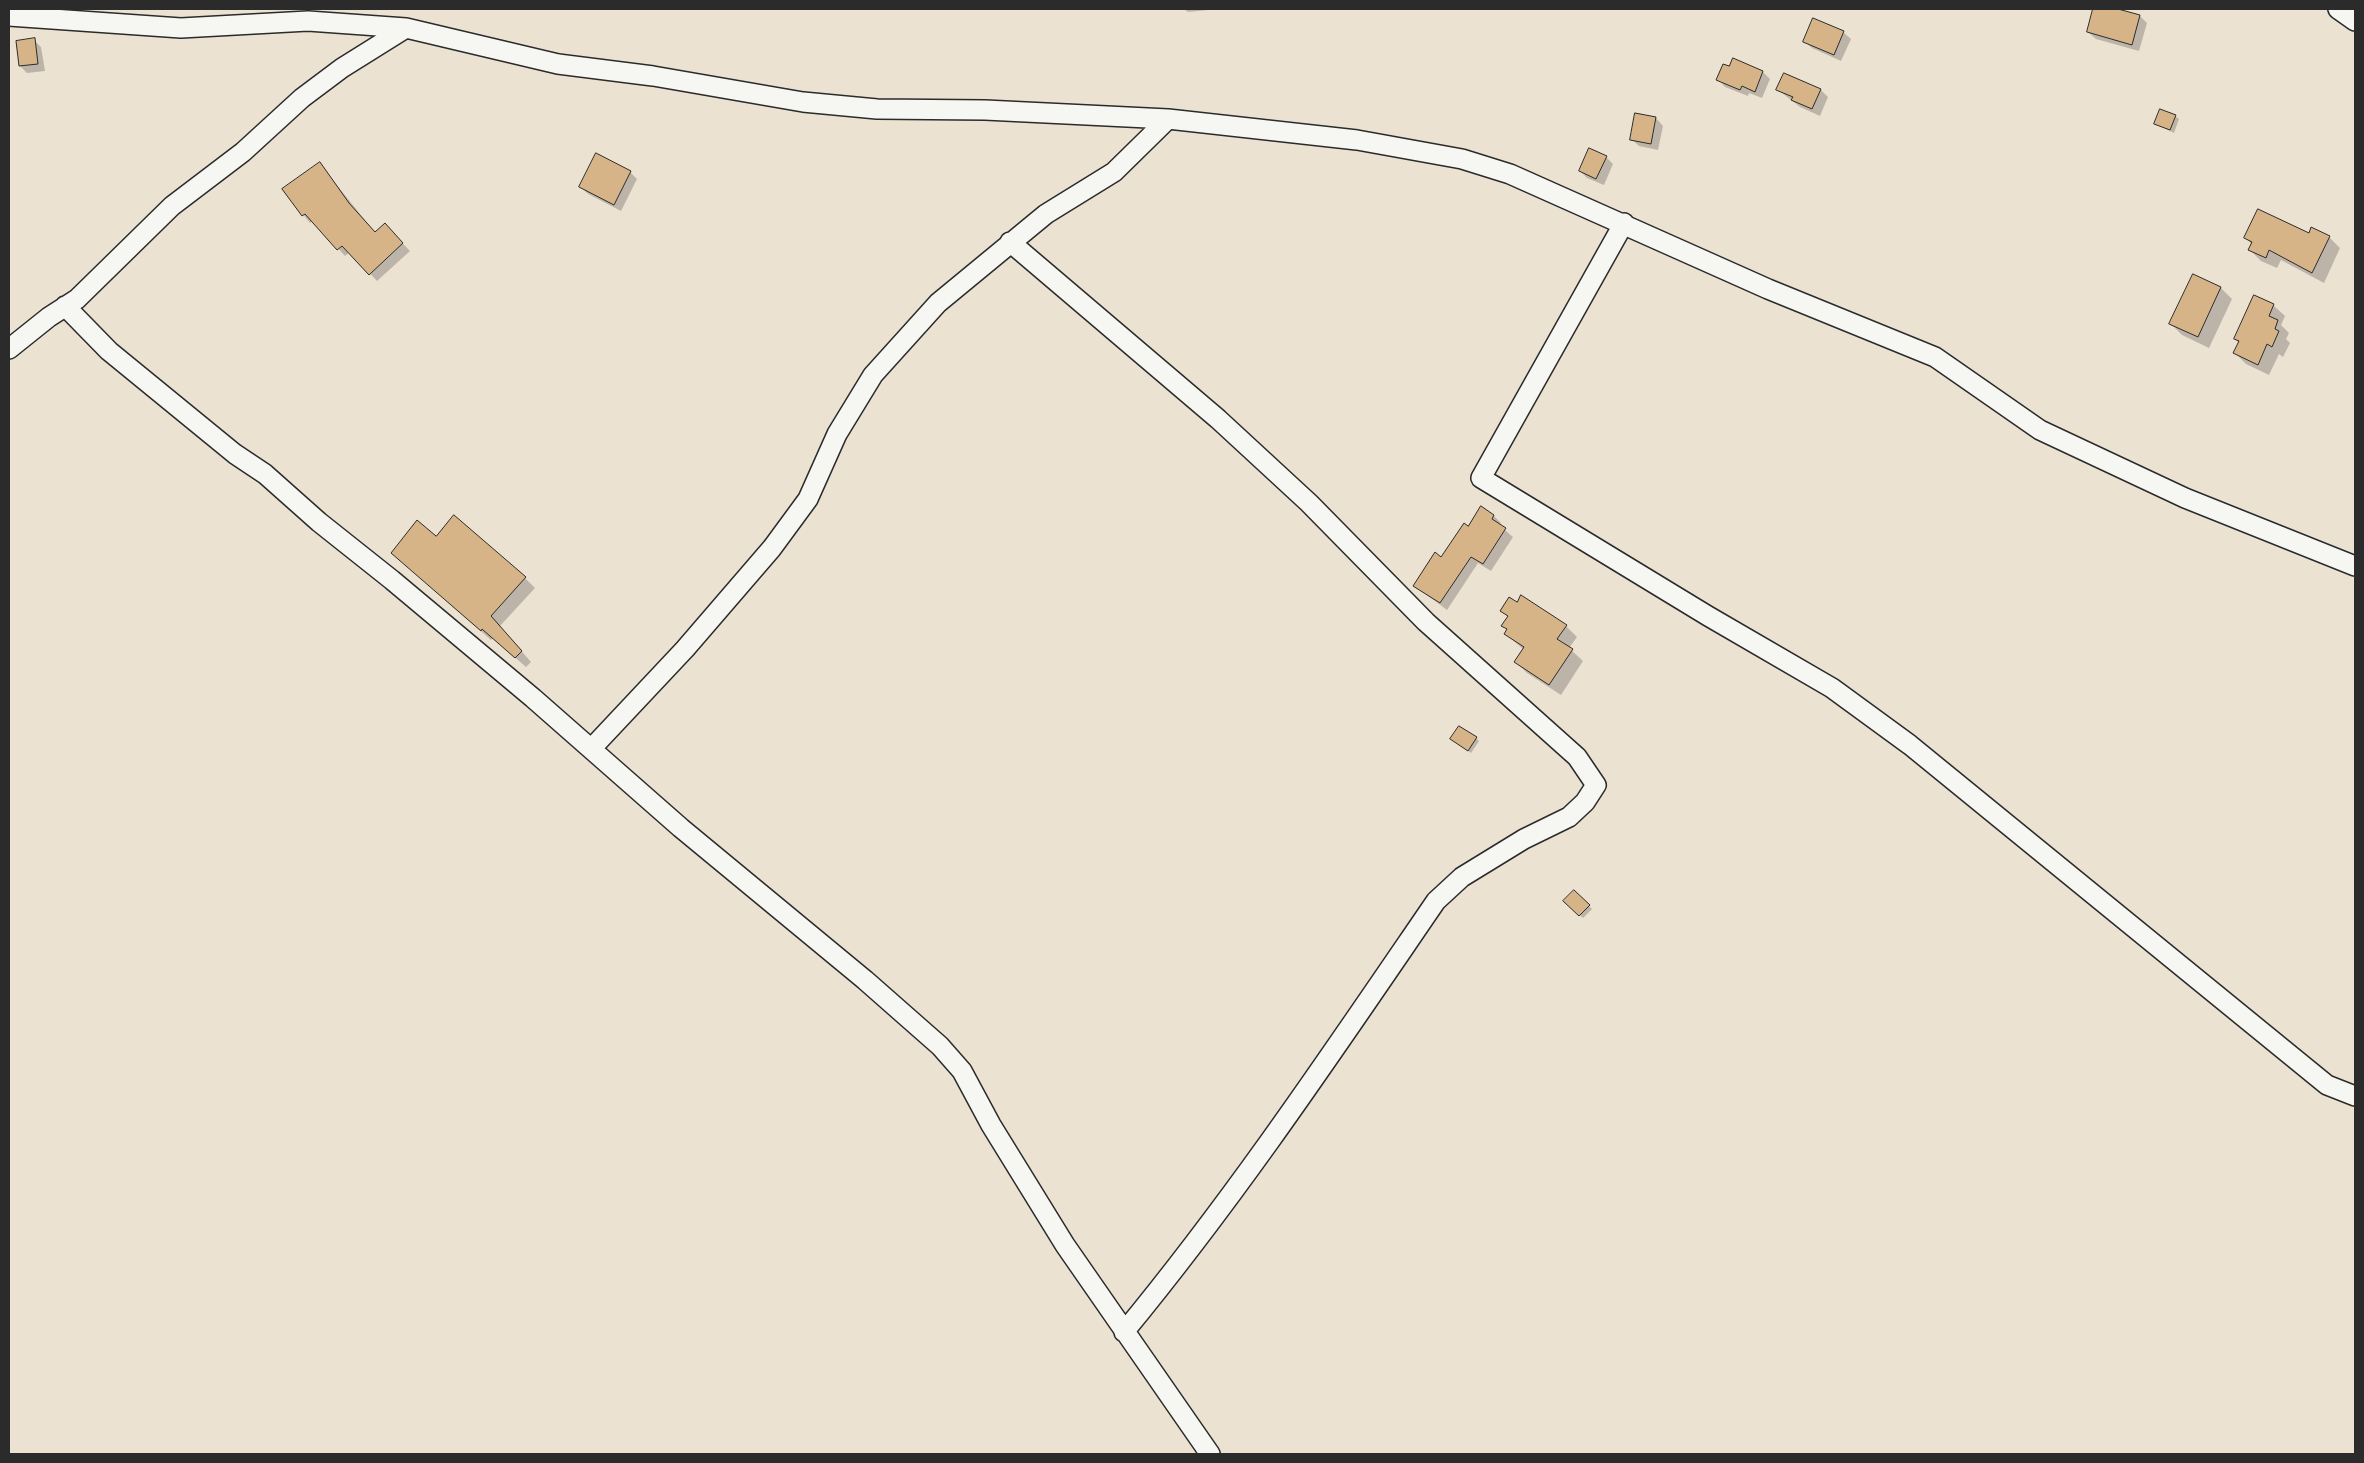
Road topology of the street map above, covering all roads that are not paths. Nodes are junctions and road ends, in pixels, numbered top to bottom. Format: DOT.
graph roads {
  1 [pos="2338,9"];
  2 [pos="9,16"];
  3 [pos="2355,21"];
  4 [pos="406,28"];
  5 [pos="1168,119"];
  6 [pos="1624,223"];
  7 [pos="1010,242"];
  8 [pos="65,306"];
  9 [pos="9,349"];
  10 [pos="2355,566"];
  11 [pos="591,749"];
  12 [pos="2355,1096"];
  13 [pos="1124,1332"];
  14 [pos="1210,1454"];
  1 -- 3 [label="street"];
  2 -- 4 [label="street"];
  4 -- 5 [label="street"];
  4 -- 8 [label="street"];
  5 -- 6 [label="street"];
  5 -- 7 [label="street"];
  6 -- 10 [label="street"];
  6 -- 12 [label="street"];
  7 -- 11 [label="street"];
  7 -- 13 [label="street"];
  8 -- 9 [label="street"];
  8 -- 11 [label="street"];
  11 -- 13 [label="street"];
  13 -- 14 [label="street"];
}
